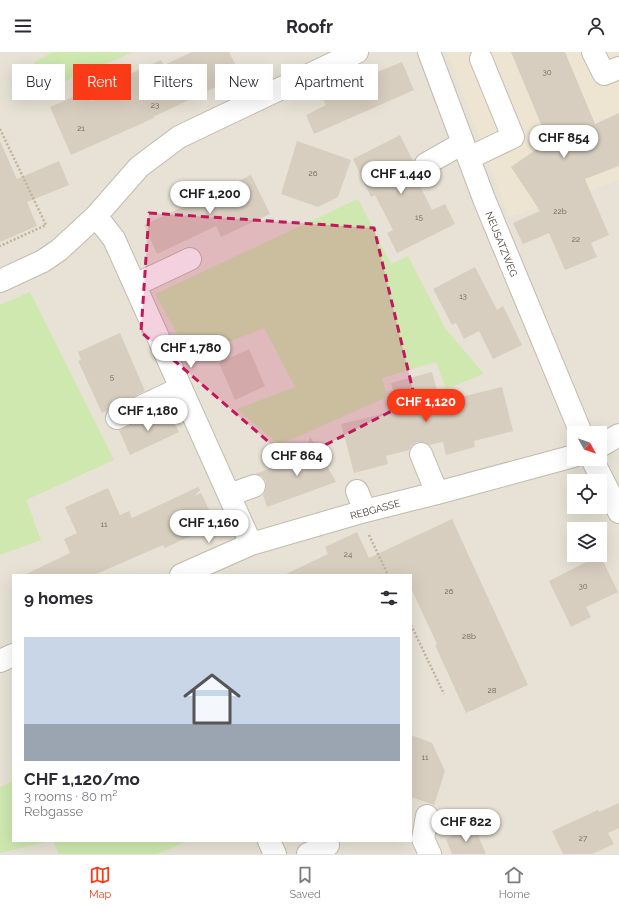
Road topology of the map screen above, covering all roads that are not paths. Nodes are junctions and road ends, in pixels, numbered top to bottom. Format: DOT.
graph roads {
  1 [pos="357,52"];
  2 [pos="429,52"];
  3 [pos="593,52"];
  4 [pos="481,59"];
  5 [pos="619,68"];
  6 [pos="466,151"];
  7 [pos="426,164"];
  8 [pos="96,216"];
  9 [pos="190,259"];
  10 [pos="0,282"];
  11 [pos="135,285"];
  12 [pos="181,388"];
  13 [pos="117,418"];
  14 [pos="578,426"];
  15 [pos="619,435"];
  16 [pos="607,442"];
  17 [pos="421,454"];
  18 [pos="567,458"];
  19 [pos="596,466"];
  20 [pos="254,486"];
  21 [pos="357,491"];
  22 [pos="437,493"];
  23 [pos="229,495"];
  24 [pos="362,512"];
  25 [pos="619,512"];
  26 [pos="251,544"];
  27 [pos="183,574"];
  28 [pos="12,655"];
  29 [pos="0,661"];
  30 [pos="427,816"];
  31 [pos="269,842"];
  32 [pos="328,845"];
  33 [pos="275,854"];
  34 [pos="308,854"];
  35 [pos="430,854"];
  1 -- 8 [label="street"];
  2 -- 6 [label="street, NEUSATZWEG"];
  3 -- 5 [label="street"];
  4 -- 6 [label="street"];
  6 -- 7 [label="street"];
  6 -- 14 [label="street, NEUSATZWEG"];
  8 -- 10 [label="street"];
  8 -- 11 [label="street"];
  9 -- 11 [label="street"];
  11 -- 12 [label="street"];
  12 -- 13 [label="street"];
  12 -- 23 [label="street"];
  15 -- 16 [label="street"];
  17 -- 22 [label="street"];
  18 -- 22 [label="street, REBGASSE"];
  19 -- 25 [label="street"];
  20 -- 23 [label="street"];
  21 -- 24 [label="street"];
  22 -- 24 [label="street, REBGASSE"];
  23 -- 26 [label="street"];
  24 -- 26 [label="street, REBGASSE"];
  26 -- 27 [label="street, REBGASSE"];
  28 -- 29 [label="street"];
  30 -- 35 [label="street"];
  31 -- 33 [label="street"];
  32 -- 34 [label="street"];
}
